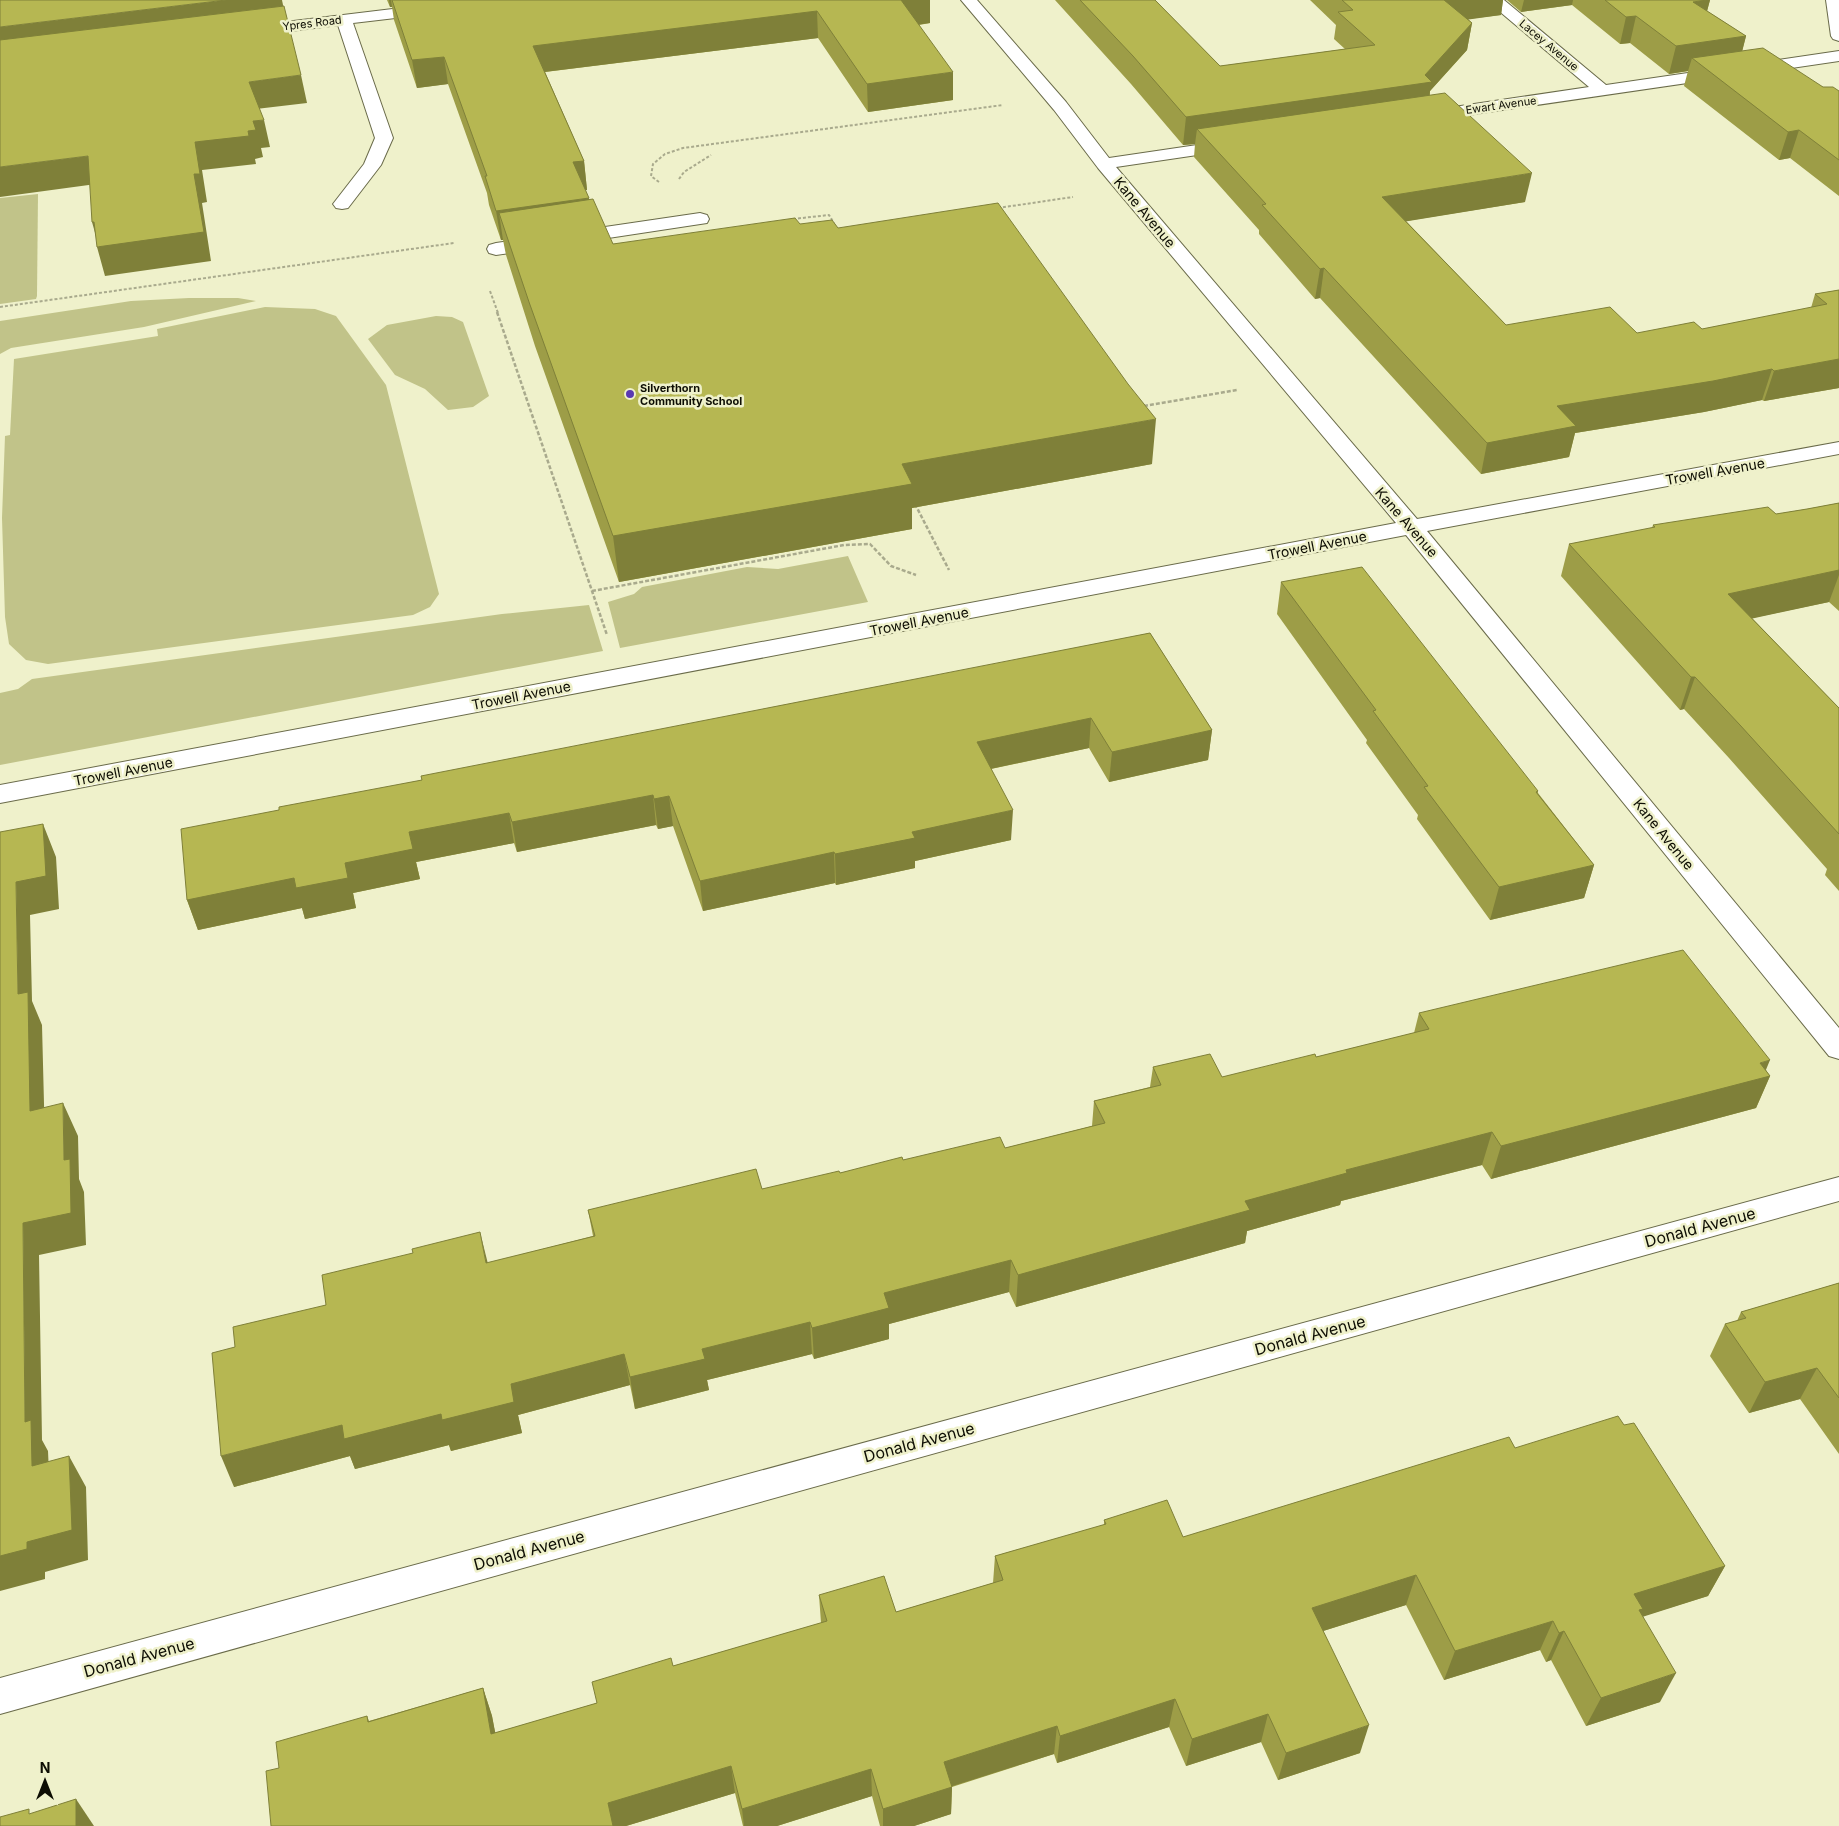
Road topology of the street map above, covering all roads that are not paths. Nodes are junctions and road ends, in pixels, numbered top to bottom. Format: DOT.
graph roads {
  1 [pos="506,0"];
  2 [pos="969,0"];
  3 [pos="1494,0"];
  4 [pos="1834,0"];
  5 [pos="344,20"];
  6 [pos="236,32"];
  7 [pos="1839,36"];
  8 [pos="1839,56"];
  9 [pos="1602,90"];
  10 [pos="1408,119"];
  11 [pos="1252,142"];
  12 [pos="1104,164"];
  13 [pos="342,204"];
  14 [pos="700,219"];
  15 [pos="496,249"];
  16 [pos="1839,448"];
  17 [pos="1412,527"];
  18 [pos="0,794"];
  19 [pos="1839,1048"];
  20 [pos="1839,1189"];
  21 [pos="0,1696"];
  1 -- 5 [label="street, Ypres Road"];
  2 -- 12 [label="street, Kane Avenue"];
  3 -- 9 [label="street, Lacey Avenue"];
  4 -- 7 [label="street"];
  5 -- 6 [label="street, Ypres Road"];
  5 -- 13 [label="street"];
  8 -- 9 [label="street, Ewart Avenue"];
  9 -- 10 [label="street, Ewart Avenue"];
  11 -- 12 [label="street"];
  12 -- 17 [label="street, Kane Avenue"];
  14 -- 15 [label="street"];
  16 -- 17 [label="street, Trowell Avenue"];
  17 -- 18 [label="street, Trowell Avenue"];
  17 -- 19 [label="street, Kane Avenue"];
  20 -- 21 [label="street, Donald Avenue"];
}
